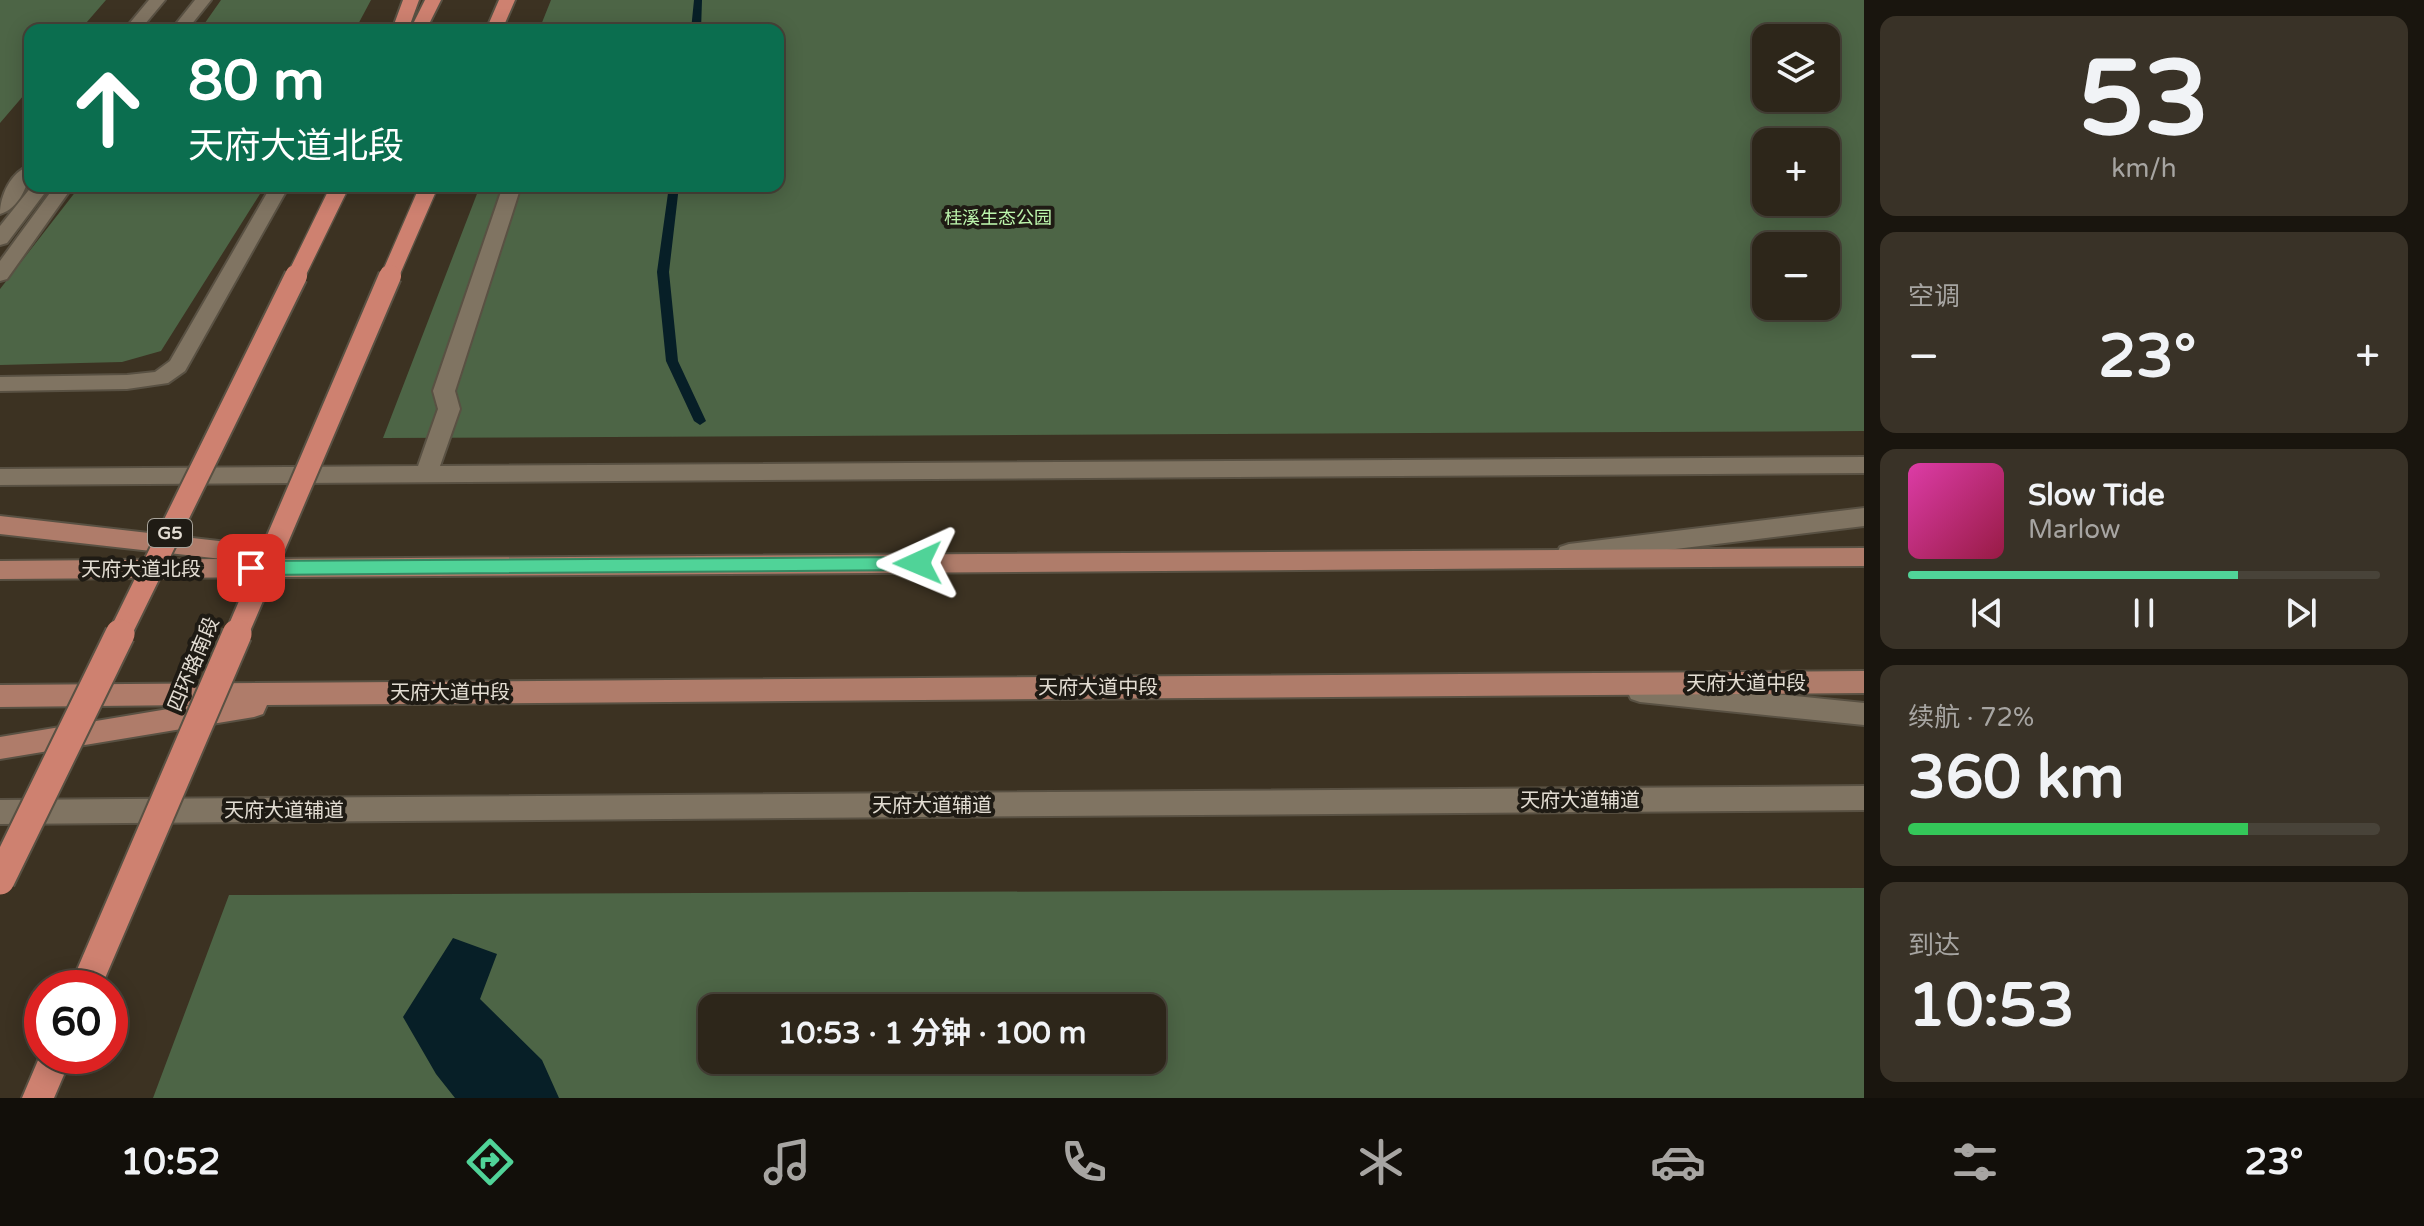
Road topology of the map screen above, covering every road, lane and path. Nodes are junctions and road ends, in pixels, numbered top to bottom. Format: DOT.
graph roads {
  1 [pos="157,0"];
  2 [pos="184,0"];
  3 [pos="203,0"];
  4 [pos="411,0"];
  5 [pos="433,0"];
  6 [pos="506,3"];
  7 [pos="137,24"];
  8 [pos="165,24"];
  9 [pos="184,24"];
  10 [pos="402,24"];
  11 [pos="421,24"];
  12 [pos="497,24"];
  13 [pos="24,163"];
  14 [pos="24,178"];
  15 [pos="36,192"];
  16 [pos="60,192"];
  17 [pos="277,192"];
  18 [pos="337,192"];
  19 [pos="426,192"];
  20 [pos="510,192"];
  21 [pos="0,193"];
  22 [pos="0,208"];
  23 [pos="0,239"];
  24 [pos="0,275"];
  25 [pos="0,384"];
  26 [pos="1864,465"];
  27 [pos="426,475"];
  28 [pos="0,477"];
  29 [pos="1864,517"];
  30 [pos="0,525"];
  31 [pos="1864,557"];
  32 [pos="1522,559"];
  33 [pos="377,567"];
  34 [pos="0,570"];
  35 [pos="1864,682"];
  36 [pos="1570,684"];
  37 [pos="331,693"];
  38 [pos="0,696"];
  39 [pos="1864,714"];
  40 [pos="0,748"];
  41 [pos="1864,798"];
  42 [pos="0,812"];
  43 [pos="0,880"];
  44 [pos="93,970"];
  1 -- 7 [label="street"];
  2 -- 8 [label="street"];
  3 -- 9 [label="street"];
  4 -- 10 [label="highway"];
  5 -- 11 [label="highway"];
  6 -- 12 [label="highway"];
  13 -- 21 [label="street"];
  14 -- 22 [label="street"];
  15 -- 23 [label="street"];
  16 -- 24 [label="street"];
  17 -- 25 [label="street"];
  18 -- 43 [label="highway, G5, bridge"];
  19 -- 44 [label="highway, 四环路南段, bridge"];
  20 -- 27 [label="street"];
  26 -- 27 [label="street"];
  27 -- 28 [label="street"];
  29 -- 32 [label="street"];
  30 -- 33 [label="main road"];
  31 -- 32 [label="main road"];
  32 -- 33 [label="main road"];
  33 -- 34 [label="main road, 天府大道北段"];
  35 -- 36 [label="main road, 天府大道中段"];
  36 -- 37 [label="main road, 天府大道中段"];
  36 -- 39 [label="street"];
  37 -- 38 [label="main road"];
  37 -- 40 [label="main road"];
  41 -- 42 [label="street, 天府大道辅道"];
}
